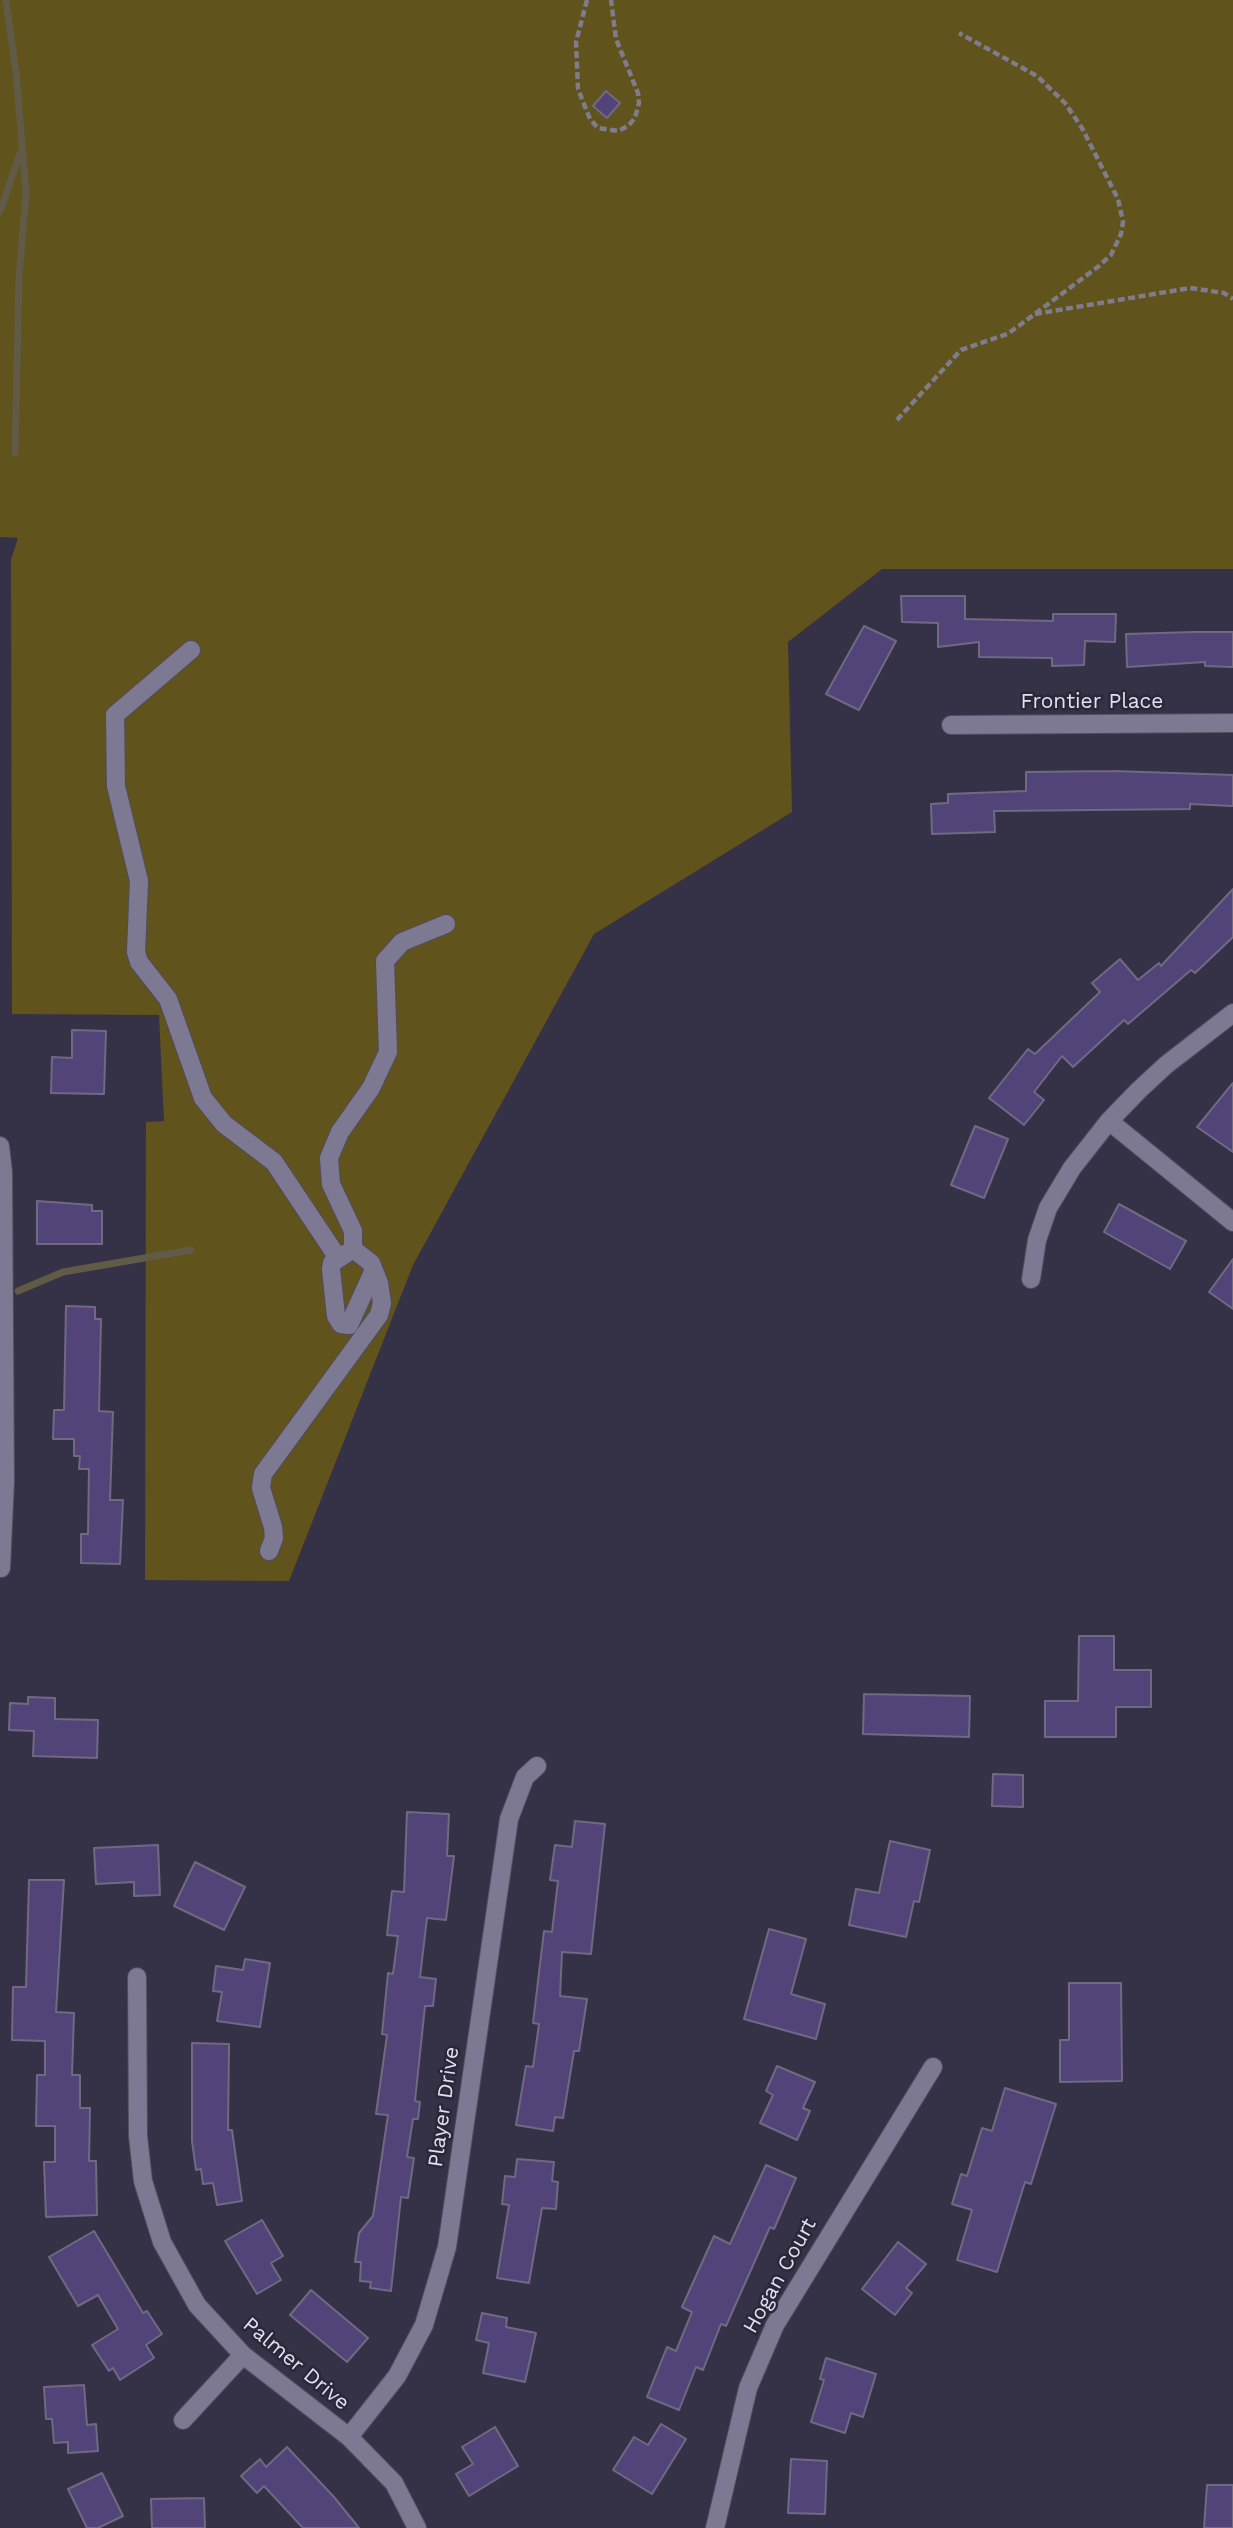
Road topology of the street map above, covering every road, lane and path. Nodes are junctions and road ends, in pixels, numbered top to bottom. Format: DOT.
graph roads {
  1 [pos="587,0"];
  2 [pos="611,0"];
  3 [pos="959,33"];
  4 [pos="1233,289"];
  5 [pos="1224,293"];
  6 [pos="1233,299"];
  7 [pos="1035,314"];
  8 [pos="897,420"];
  9 [pos="191,650"];
  10 [pos="1233,723"];
  11 [pos="951,725"];
  12 [pos="446,924"];
  13 [pos="1233,1013"];
  14 [pos="1109,1121"];
  15 [pos="0,1146"];
  16 [pos="1233,1222"];
  17 [pos="346,1253"];
  18 [pos="373,1272"];
  19 [pos="1031,1279"];
  20 [pos="269,1552"];
  21 [pos="1,1568"];
  22 [pos="537,1766"];
  23 [pos="137,1977"];
  24 [pos="933,2067"];
  25 [pos="243,2355"];
  26 [pos="183,2420"];
  27 [pos="349,2437"];
  28 [pos="417,2528"];
  29 [pos="715,2528"];
  1 -- 2 [label="path"];
  3 -- 7 [label="path"];
  4 -- 5 [label="path"];
  5 -- 6 [label="path"];
  5 -- 7 [label="path"];
  7 -- 8 [label="path"];
  9 -- 17 [label="street"];
  10 -- 11 [label="street, Frontier Place"];
  12 -- 17 [label="street"];
  13 -- 14 [label="street"];
  14 -- 16 [label="street"];
  14 -- 19 [label="street"];
  15 -- 21 [label="street"];
  17 -- 18 [label="street"];
  17 -- 18 [label="street"];
  18 -- 20 [label="street"];
  22 -- 27 [label="street, Player Drive"];
  23 -- 25 [label="street, Palmer Drive"];
  24 -- 29 [label="street, Hogan Court"];
  25 -- 26 [label="street"];
  25 -- 27 [label="street, Palmer Drive"];
  27 -- 28 [label="street, Palmer Drive"];
}
